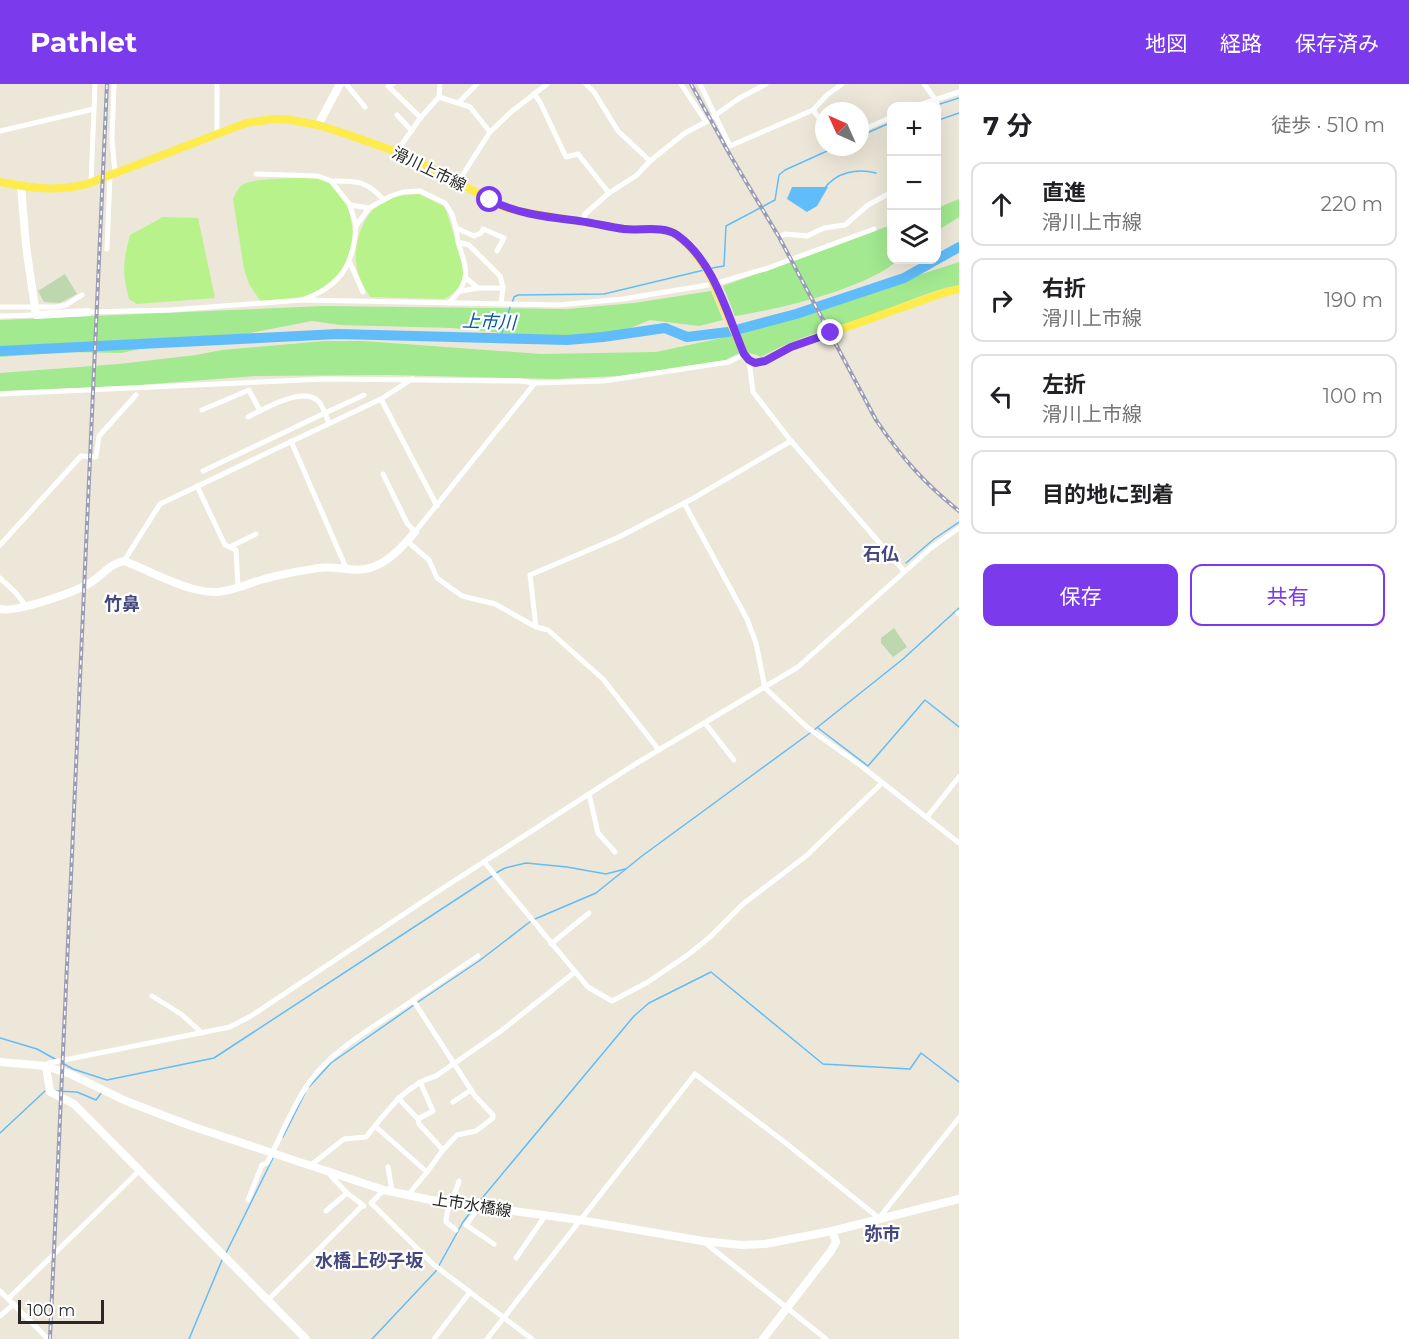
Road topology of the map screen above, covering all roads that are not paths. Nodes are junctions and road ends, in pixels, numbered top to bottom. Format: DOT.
graph roads {
  1 [pos="95,84"];
  2 [pos="114,84"];
  3 [pos="217,84"];
  4 [pos="340,84"];
  5 [pos="346,84"];
  6 [pos="393,84"];
  7 [pos="477,84"];
  8 [pos="534,84"];
  9 [pos="546,84"];
  10 [pos="586,84"];
  11 [pos="681,84"];
  12 [pos="701,84"];
  13 [pos="766,84"];
  14 [pos="842,84"];
  15 [pos="924,84"];
  16 [pos="439,85"];
  17 [pos="536,92"];
  18 [pos="959,92"];
  19 [pos="439,98"];
  20 [pos="936,99"];
  21 [pos="459,102"];
  22 [pos="927,102"];
  23 [pos="937,102"];
  24 [pos="365,106"];
  25 [pos="94,109"];
  26 [pos="813,110"];
  27 [pos="815,113"];
  28 [pos="398,115"];
  29 [pos="714,115"];
  30 [pos="421,118"];
  31 [pos="887,119"];
  32 [pos="706,122"];
  33 [pos="318,125"];
  34 [pos="869,127"];
  35 [pos="0,131"];
  36 [pos="412,131"];
  37 [pos="490,132"];
  38 [pos="217,133"];
  39 [pos="397,151"];
  40 [pos="650,161"];
  41 [pos="112,174"];
  42 [pos="256,174"];
  43 [pos="331,181"];
  44 [pos="0,182"];
  45 [pos="91,182"];
  46 [pos="458,182"];
  47 [pos="21,186"];
  48 [pos="609,193"];
  49 [pos="887,194"];
  50 [pos="383,199"];
  51 [pos="350,205"];
  52 [pos="369,208"];
  53 [pos="582,222"];
  54 [pos="356,226"];
  55 [pos="456,228"];
  56 [pos="874,229"];
  57 [pos="779,237"];
  58 [pos="458,242"];
  59 [pos="107,249"];
  60 [pos="498,251"];
  61 [pos="350,263"];
  62 [pos="466,278"];
  63 [pos="714,284"];
  64 [pos="478,288"];
  65 [pos="503,288"];
  66 [pos="959,289"];
  67 [pos="461,291"];
  68 [pos="363,292"];
  69 [pos="82,295"];
  70 [pos="302,300"];
  71 [pos="449,303"];
  72 [pos="501,304"];
  73 [pos="0,307"];
  74 [pos="35,311"];
  75 [pos="88,312"];
  76 [pos="0,316"];
  77 [pos="746,357"];
  78 [pos="414,378"];
  79 [pos="535,383"];
  80 [pos="0,394"];
  81 [pos="136,395"];
  82 [pos="364,395"];
  83 [pos="381,399"];
  84 [pos="202,410"];
  85 [pos="260,411"];
  86 [pos="325,413"];
  87 [pos="248,417"];
  88 [pos="329,423"];
  89 [pos="291,441"];
  90 [pos="791,441"];
  91 [pos="203,471"];
  92 [pos="382,474"];
  93 [pos="197,486"];
  94 [pos="684,503"];
  95 [pos="437,506"];
  96 [pos="959,528"];
  97 [pos="415,532"];
  98 [pos="256,534"];
  99 [pos="407,541"];
  100 [pos="0,545"];
  101 [pos="230,547"];
  102 [pos="124,561"];
  103 [pos="347,570"];
  104 [pos="904,571"];
  105 [pos="0,578"];
  106 [pos="238,586"];
  107 [pos="26,606"];
  108 [pos="0,609"];
  109 [pos="536,627"];
  110 [pos="765,688"];
  111 [pos="705,723"];
  112 [pos="659,750"];
  113 [pos="734,760"];
  114 [pos="959,777"];
  115 [pos="882,783"];
  116 [pos="589,794"];
  117 [pos="927,817"];
  118 [pos="959,843"];
  119 [pos="615,852"];
  120 [pos="485,862"];
  121 [pos="589,913"];
  122 [pos="551,944"];
  123 [pos="478,956"];
  124 [pos="575,972"];
  125 [pos="152,996"];
  126 [pos="413,1000"];
  127 [pos="202,1033"];
  128 [pos="0,1062"];
  129 [pos="455,1063"];
  130 [pos="46,1066"];
  131 [pos="420,1082"];
  132 [pos="471,1090"];
  133 [pos="398,1098"];
  134 [pos="453,1102"];
  135 [pos="959,1118"];
  136 [pos="418,1119"];
  137 [pos="375,1126"];
  138 [pos="442,1150"];
  139 [pos="272,1153"];
  140 [pos="310,1165"];
  141 [pos="388,1167"];
  142 [pos="140,1170"];
  143 [pos="329,1171"];
  144 [pos="427,1172"];
  145 [pos="459,1181"];
  146 [pos="388,1190"];
  147 [pos="346,1193"];
  148 [pos="408,1195"];
  149 [pos="248,1200"];
  150 [pos="958,1201"];
  151 [pos="449,1202"];
  152 [pos="371,1203"];
  153 [pos="362,1206"];
  154 [pos="479,1207"];
  155 [pos="326,1211"];
  156 [pos="545,1216"];
  157 [pos="879,1218"];
  158 [pos="580,1220"];
  159 [pos="456,1230"];
  160 [pos="832,1231"];
  161 [pos="703,1241"];
  162 [pos="494,1244"];
  163 [pos="516,1258"];
  164 [pos="0,1291"];
  165 [pos="470,1292"];
  166 [pos="8,1299"];
  167 [pos="268,1300"];
  168 [pos="14,1304"];
  169 [pos="786,1308"];
  170 [pos="0,1316"];
  171 [pos="504,1317"];
  172 [pos="48,1339"];
  173 [pos="306,1339"];
  174 [pos="434,1339"];
  175 [pos="487,1339"];
  176 [pos="532,1339"];
  177 [pos="763,1339"];
  178 [pos="826,1339"];
  1 -- 25 [label="street"];
  2 -- 41 [label="street"];
  3 -- 38 [label="street"];
  4 -- 33 [label="street"];
  5 -- 24 [label="street"];
  6 -- 30 [label="street"];
  7 -- 21 [label="street"];
  8 -- 17 [label="street"];
  9 -- 17 [label="street"];
  10 -- 40 [label="street"];
  11 -- 32 [label="street"];
  12 -- 29 [label="street"];
  13 -- 29 [label="street"];
  14 -- 26 [label="street"];
  15 -- 20 [label="street"];
  16 -- 19 [label="street"];
  17 -- 37 [label="street"];
  17 -- 48 [label="street"];
  18 -- 20 [label="street"];
  19 -- 21 [label="street"];
  19 -- 30 [label="street"];
  20 -- 22 [label="street"];
  20 -- 23 [label="street"];
  21 -- 37 [label="street"];
  25 -- 35 [label="street"];
  25 -- 45 [label="street"];
  26 -- 27 [label="street"];
  26 -- 29 [label="street"];
  28 -- 36 [label="street"];
  29 -- 32 [label="street"];
  30 -- 36 [label="street"];
  31 -- 34 [label="street"];
  32 -- 40 [label="street"];
  33 -- 38 [label="main road, 滑川上市線"];
  33 -- 39 [label="main road, 滑川上市線"];
  36 -- 39 [label="street"];
  37 -- 46 [label="street"];
  38 -- 41 [label="main road, 滑川上市線"];
  39 -- 46 [label="main road, 滑川上市線"];
  40 -- 48 [label="street"];
  41 -- 45 [label="main road, 滑川上市線"];
  41 -- 59 [label="street"];
  42 -- 43 [label="street"];
  43 -- 50 [label="street"];
  43 -- 51 [label="street"];
  44 -- 47 [label="main road, 滑川上市線"];
  45 -- 47 [label="main road, 滑川上市線"];
  46 -- 53 [label="main road, 滑川上市線"];
  47 -- 74 [label="street"];
  48 -- 53 [label="street"];
  49 -- 57 [label="street"];
  50 -- 52 [label="street"];
  50 -- 55 [label="street"];
  51 -- 52 [label="street"];
  51 -- 54 [label="street"];
  52 -- 54 [label="street"];
  53 -- 63 [label="main road, 滑川上市線"];
  54 -- 61 [label="street"];
  55 -- 58 [label="street"];
  55 -- 60 [label="street"];
  56 -- 63 [label="street"];
  58 -- 62 [label="street"];
  58 -- 65 [label="street"];
  61 -- 68 [label="street"];
  61 -- 70 [label="street"];
  62 -- 64 [label="street"];
  62 -- 67 [label="street"];
  63 -- 72 [label="street"];
  63 -- 77 [label="main road, 滑川上市線"];
  64 -- 65 [label="street"];
  64 -- 67 [label="street"];
  65 -- 72 [label="street"];
  66 -- 77 [label="main road"];
  67 -- 71 [label="street"];
  69 -- 74 [label="street"];
  70 -- 71 [label="street"];
  70 -- 75 [label="street"];
  71 -- 72 [label="street"];
  73 -- 74 [label="street"];
  74 -- 75 [label="street"];
  74 -- 76 [label="street"];
  77 -- 79 [label="street"];
  77 -- 90 [label="street"];
  78 -- 79 [label="street"];
  78 -- 80 [label="street"];
  78 -- 83 [label="street"];
  79 -- 95 [label="street"];
  81 -- 100 [label="street"];
  82 -- 86 [label="street"];
  83 -- 88 [label="street"];
  83 -- 95 [label="street"];
  84 -- 85 [label="street"];
  85 -- 86 [label="street"];
  85 -- 87 [label="street"];
  86 -- 88 [label="street"];
  86 -- 91 [label="street"];
  88 -- 89 [label="street"];
  89 -- 93 [label="street"];
  89 -- 103 [label="street"];
  90 -- 94 [label="street"];
  90 -- 104 [label="street"];
  92 -- 97 [label="street"];
  93 -- 101 [label="street"];
  93 -- 102 [label="street"];
  94 -- 109 [label="street"];
  94 -- 110 [label="street"];
  95 -- 97 [label="street"];
  96 -- 104 [label="street"];
  97 -- 99 [label="street"];
  98 -- 101 [label="street"];
  99 -- 103 [label="street"];
  99 -- 109 [label="street"];
  101 -- 106 [label="street"];
  102 -- 106 [label="street"];
  102 -- 107 [label="street"];
  103 -- 106 [label="street"];
  104 -- 110 [label="street"];
  105 -- 107 [label="street"];
  107 -- 108 [label="street"];
  109 -- 112 [label="street"];
  110 -- 111 [label="street"];
  110 -- 115 [label="street"];
  111 -- 112 [label="street"];
  111 -- 113 [label="street"];
  112 -- 116 [label="street"];
  114 -- 117 [label="street"];
  115 -- 117 [label="street"];
  115 -- 124 [label="street"];
  116 -- 119 [label="street"];
  116 -- 120 [label="street"];
  117 -- 118 [label="street"];
  120 -- 122 [label="street"];
  120 -- 127 [label="street"];
  121 -- 122 [label="street"];
  122 -- 124 [label="street"];
  123 -- 126 [label="street"];
  124 -- 129 [label="street"];
  125 -- 127 [label="street"];
  126 -- 129 [label="street"];
  126 -- 139 [label="street"];
  127 -- 130 [label="street"];
  128 -- 130 [label="street, 上市水橋線"];
  129 -- 131 [label="street"];
  129 -- 132 [label="street"];
  130 -- 139 [label="street, 上市水橋線"];
  130 -- 142 [label="street"];
  131 -- 133 [label="street"];
  131 -- 136 [label="street"];
  132 -- 134 [label="street"];
  132 -- 138 [label="street"];
  133 -- 136 [label="street"];
  133 -- 137 [label="street"];
  135 -- 157 [label="street"];
  136 -- 138 [label="street"];
  137 -- 140 [label="street"];
  137 -- 144 [label="street"];
  138 -- 144 [label="street"];
  139 -- 140 [label="street, 上市水橋線"];
  139 -- 149 [label="street"];
  140 -- 143 [label="street, 上市水橋線"];
  141 -- 146 [label="street"];
  142 -- 166 [label="street"];
  142 -- 167 [label="street"];
  143 -- 146 [label="street, 上市水橋線"];
  143 -- 147 [label="street"];
  144 -- 148 [label="street"];
  145 -- 151 [label="street"];
  146 -- 148 [label="street, 上市水橋線"];
  146 -- 152 [label="street"];
  147 -- 153 [label="street"];
  147 -- 155 [label="street"];
  148 -- 151 [label="street, 上市水橋線"];
  150 -- 157 [label="street, 上市水橋線"];
  151 -- 154 [label="street, 上市水橋線"];
  151 -- 159 [label="street"];
  152 -- 153 [label="street"];
  152 -- 165 [label="street"];
  153 -- 167 [label="street"];
  154 -- 156 [label="street, 上市水橋線"];
  154 -- 162 [label="street"];
  156 -- 158 [label="street, 上市水橋線"];
  156 -- 163 [label="street"];
  157 -- 158 [label="street"];
  157 -- 160 [label="street, 上市水橋線"];
  158 -- 161 [label="street, 上市水橋線"];
  158 -- 171 [label="street"];
  160 -- 161 [label="street, 上市水橋線"];
  160 -- 169 [label="street"];
  161 -- 169 [label="street"];
  164 -- 166 [label="street"];
  165 -- 171 [label="street"];
  165 -- 174 [label="street"];
  166 -- 168 [label="street"];
  167 -- 173 [label="street"];
  168 -- 170 [label="street"];
  168 -- 172 [label="street"];
  169 -- 177 [label="street"];
  169 -- 178 [label="street"];
  171 -- 175 [label="street"];
  171 -- 176 [label="street"];
}
